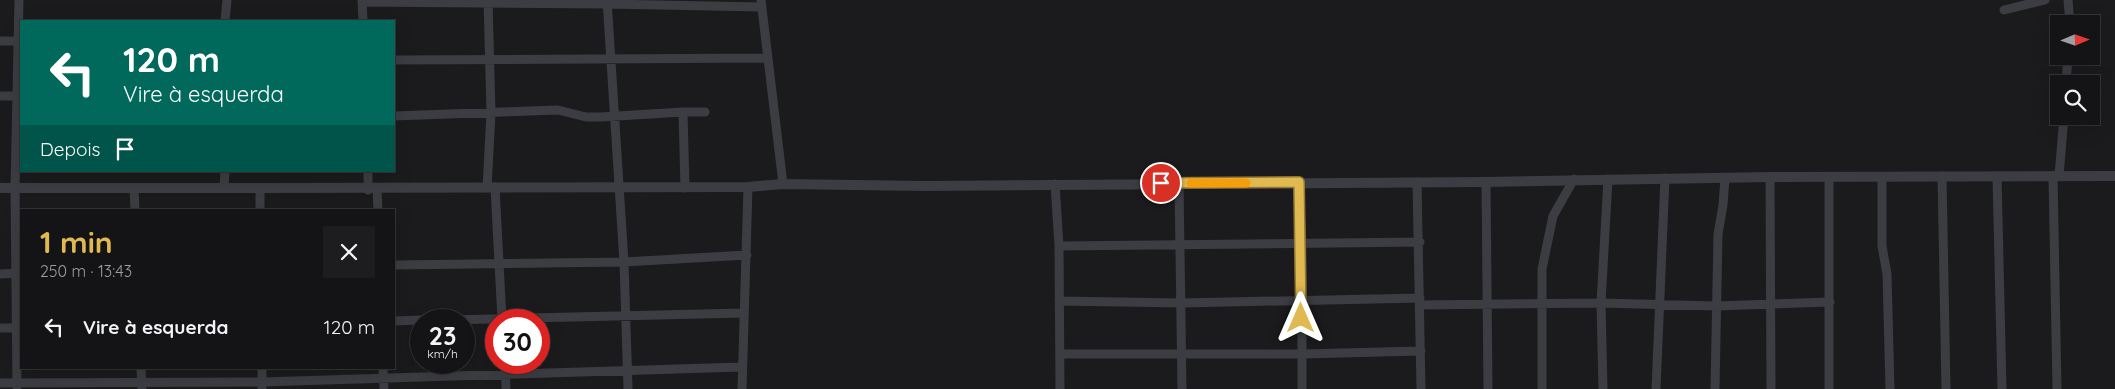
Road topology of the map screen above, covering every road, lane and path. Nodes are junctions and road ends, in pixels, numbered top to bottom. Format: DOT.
graph roads {
  1 [pos="19,0"];
  2 [pos="227,0"];
  3 [pos="2045,0"];
  4 [pos="2068,0"];
  5 [pos="362,1"];
  6 [pos="488,1"];
  7 [pos="607,2"];
  8 [pos="761,4"];
  9 [pos="2004,10"];
  10 [pos="2069,15"];
  11 [pos="225,20"];
  12 [pos="363,20"];
  13 [pos="0,40"];
  14 [pos="20,41"];
  15 [pos="610,58"];
  16 [pos="768,58"];
  17 [pos="395,60"];
  18 [pos="490,60"];
  19 [pos="0,96"];
  20 [pos="20,96"];
  21 [pos="683,112"];
  22 [pos="705,112"];
  23 [pos="491,113"];
  24 [pos="395,116"];
  25 [pos="615,116"];
  26 [pos="2063,125"];
  27 [pos="225,172"];
  28 [pos="368,172"];
  29 [pos="1942,176"];
  30 [pos="1997,176"];
  31 [pos="2056,176"];
  32 [pos="2115,176"];
  33 [pos="1770,177"];
  34 [pos="1829,177"];
  35 [pos="1882,177"];
  36 [pos="1666,178"];
  37 [pos="1725,178"];
  38 [pos="1574,179"];
  39 [pos="1608,179"];
  40 [pos="1299,182"];
  41 [pos="1417,182"];
  42 [pos="1486,182"];
  43 [pos="1179,183"];
  44 [pos="783,184"];
  45 [pos="1055,184"];
  46 [pos="224,187"];
  47 [pos="491,187"];
  48 [pos="748,187"];
  49 [pos="0,188"];
  50 [pos="15,188"];
  51 [pos="134,188"];
  52 [pos="260,188"];
  53 [pos="620,188"];
  54 [pos="685,188"];
  55 [pos="373,190"];
  56 [pos="135,209"];
  57 [pos="260,209"];
  58 [pos="378,209"];
  59 [pos="1420,242"];
  60 [pos="1181,244"];
  61 [pos="1302,244"];
  62 [pos="1059,246"];
  63 [pos="746,256"];
  64 [pos="624,262"];
  65 [pos="500,264"];
  66 [pos="395,265"];
  67 [pos="18,273"];
  68 [pos="0,274"];
  69 [pos="1059,300"];
  70 [pos="1301,300"];
  71 [pos="1420,301"];
  72 [pos="1830,302"];
  73 [pos="1182,303"];
  74 [pos="1602,303"];
  75 [pos="1772,303"];
  76 [pos="1543,304"];
  77 [pos="1487,305"];
  78 [pos="1659,306"];
  79 [pos="1716,306"];
  80 [pos="502,309"];
  81 [pos="744,313"];
  82 [pos="626,317"];
  83 [pos="550,319"];
  84 [pos="410,320"];
  85 [pos="395,321"];
  86 [pos="0,328"];
  87 [pos="18,328"];
  88 [pos="1420,351"];
  89 [pos="1060,354"];
  90 [pos="1182,354"];
  91 [pos="1302,354"];
  92 [pos="742,367"];
  93 [pos="141,369"];
  94 [pos="262,369"];
  95 [pos="383,369"];
  96 [pos="627,370"];
  97 [pos="550,372"];
  98 [pos="485,374"];
  99 [pos="506,374"];
  100 [pos="384,378"];
  101 [pos="0,383"];
  102 [pos="17,386"];
  103 [pos="262,386"];
  104 [pos="142,387"];
  105 [pos="384,389"];
  106 [pos="506,389"];
  107 [pos="628,389"];
  108 [pos="742,389"];
  109 [pos="1060,389"];
  110 [pos="1182,389"];
  111 [pos="1302,389"];
  112 [pos="1421,389"];
  113 [pos="1488,389"];
  114 [pos="1542,389"];
  115 [pos="1603,389"];
  116 [pos="1656,389"];
  117 [pos="1716,389"];
  118 [pos="1771,389"];
  119 [pos="1829,389"];
  120 [pos="1890,389"];
  121 [pos="1946,389"];
  122 [pos="2002,389"];
  123 [pos="2057,389"];
  1 -- 14 [label="street"];
  2 -- 11 [label="street"];
  3 -- 9 [label="street"];
  4 -- 10 [label="street"];
  5 -- 6 [label="street"];
  5 -- 12 [label="street"];
  6 -- 7 [label="street"];
  6 -- 18 [label="street"];
  7 -- 8 [label="street"];
  7 -- 15 [label="street"];
  8 -- 16 [label="street"];
  13 -- 14 [label="street"];
  14 -- 20 [label="street"];
  15 -- 16 [label="street"];
  15 -- 18 [label="street"];
  15 -- 25 [label="street"];
  16 -- 44 [label="street"];
  17 -- 18 [label="street"];
  18 -- 23 [label="street"];
  19 -- 20 [label="street"];
  20 -- 50 [label="street"];
  21 -- 22 [label="street"];
  21 -- 25 [label="street"];
  21 -- 54 [label="street"];
  23 -- 24 [label="street"];
  23 -- 25 [label="street"];
  23 -- 47 [label="street"];
  25 -- 53 [label="street"];
  26 -- 31 [label="street"];
  27 -- 46 [label="street"];
  28 -- 55 [label="street"];
  29 -- 30 [label="street"];
  29 -- 35 [label="street"];
  29 -- 121 [label="street"];
  30 -- 31 [label="street"];
  30 -- 122 [label="street"];
  31 -- 32 [label="street"];
  31 -- 123 [label="street"];
  33 -- 34 [label="street"];
  33 -- 37 [label="street"];
  33 -- 75 [label="street"];
  34 -- 35 [label="street"];
  34 -- 72 [label="street"];
  35 -- 120 [label="street"];
  36 -- 37 [label="street"];
  36 -- 39 [label="street"];
  36 -- 78 [label="street"];
  37 -- 79 [label="street"];
  38 -- 39 [label="street"];
  38 -- 42 [label="street"];
  38 -- 76 [label="street"];
  39 -- 74 [label="street"];
  40 -- 41 [label="street"];
  40 -- 43 [label="street"];
  40 -- 61 [label="street"];
  41 -- 42 [label="street"];
  41 -- 59 [label="street"];
  42 -- 77 [label="street"];
  43 -- 45 [label="street"];
  43 -- 60 [label="street"];
  44 -- 45 [label="street"];
  44 -- 48 [label="street"];
  45 -- 62 [label="street"];
  46 -- 51 [label="street"];
  46 -- 52 [label="street"];
  47 -- 53 [label="street"];
  47 -- 55 [label="street"];
  47 -- 65 [label="street"];
  48 -- 54 [label="street"];
  48 -- 63 [label="street"];
  49 -- 50 [label="street"];
  50 -- 51 [label="street"];
  50 -- 67 [label="street"];
  51 -- 56 [label="street"];
  52 -- 55 [label="street"];
  52 -- 57 [label="street"];
  53 -- 54 [label="street"];
  53 -- 64 [label="street"];
  55 -- 58 [label="street"];
  59 -- 61 [label="street"];
  59 -- 71 [label="street"];
  60 -- 61 [label="street"];
  60 -- 62 [label="street"];
  60 -- 73 [label="street"];
  61 -- 70 [label="street"];
  62 -- 69 [label="street"];
  63 -- 64 [label="street"];
  63 -- 81 [label="street"];
  64 -- 65 [label="street"];
  64 -- 82 [label="street"];
  65 -- 66 [label="street"];
  65 -- 80 [label="street"];
  67 -- 68 [label="street"];
  67 -- 87 [label="street"];
  69 -- 73 [label="street"];
  69 -- 89 [label="street"];
  70 -- 71 [label="street"];
  70 -- 73 [label="street"];
  70 -- 91 [label="street"];
  71 -- 77 [label="street"];
  71 -- 88 [label="street"];
  72 -- 75 [label="street"];
  72 -- 119 [label="street"];
  73 -- 90 [label="street"];
  74 -- 76 [label="street"];
  74 -- 78 [label="street"];
  74 -- 115 [label="street"];
  75 -- 79 [label="street"];
  75 -- 118 [label="street"];
  76 -- 77 [label="street"];
  76 -- 114 [label="street"];
  77 -- 113 [label="street"];
  78 -- 79 [label="street"];
  78 -- 116 [label="street"];
  79 -- 117 [label="street"];
  81 -- 82 [label="street"];
  81 -- 92 [label="street"];
  82 -- 83 [label="street"];
  82 -- 96 [label="street"];
  84 -- 85 [label="street"];
  86 -- 87 [label="street"];
  87 -- 102 [label="street"];
  88 -- 91 [label="street"];
  88 -- 112 [label="street"];
  89 -- 90 [label="street"];
  89 -- 109 [label="street"];
  90 -- 91 [label="street"];
  90 -- 110 [label="street"];
  91 -- 111 [label="street"];
  92 -- 96 [label="street"];
  92 -- 108 [label="street"];
  93 -- 104 [label="street"];
  94 -- 103 [label="street"];
  95 -- 100 [label="street"];
  96 -- 97 [label="street"];
  96 -- 107 [label="street"];
  98 -- 100 [label="street"];
  99 -- 106 [label="street"];
  100 -- 103 [label="street"];
  100 -- 105 [label="street"];
  101 -- 102 [label="street"];
  102 -- 104 [label="street"];
  103 -- 104 [label="street"];
}
